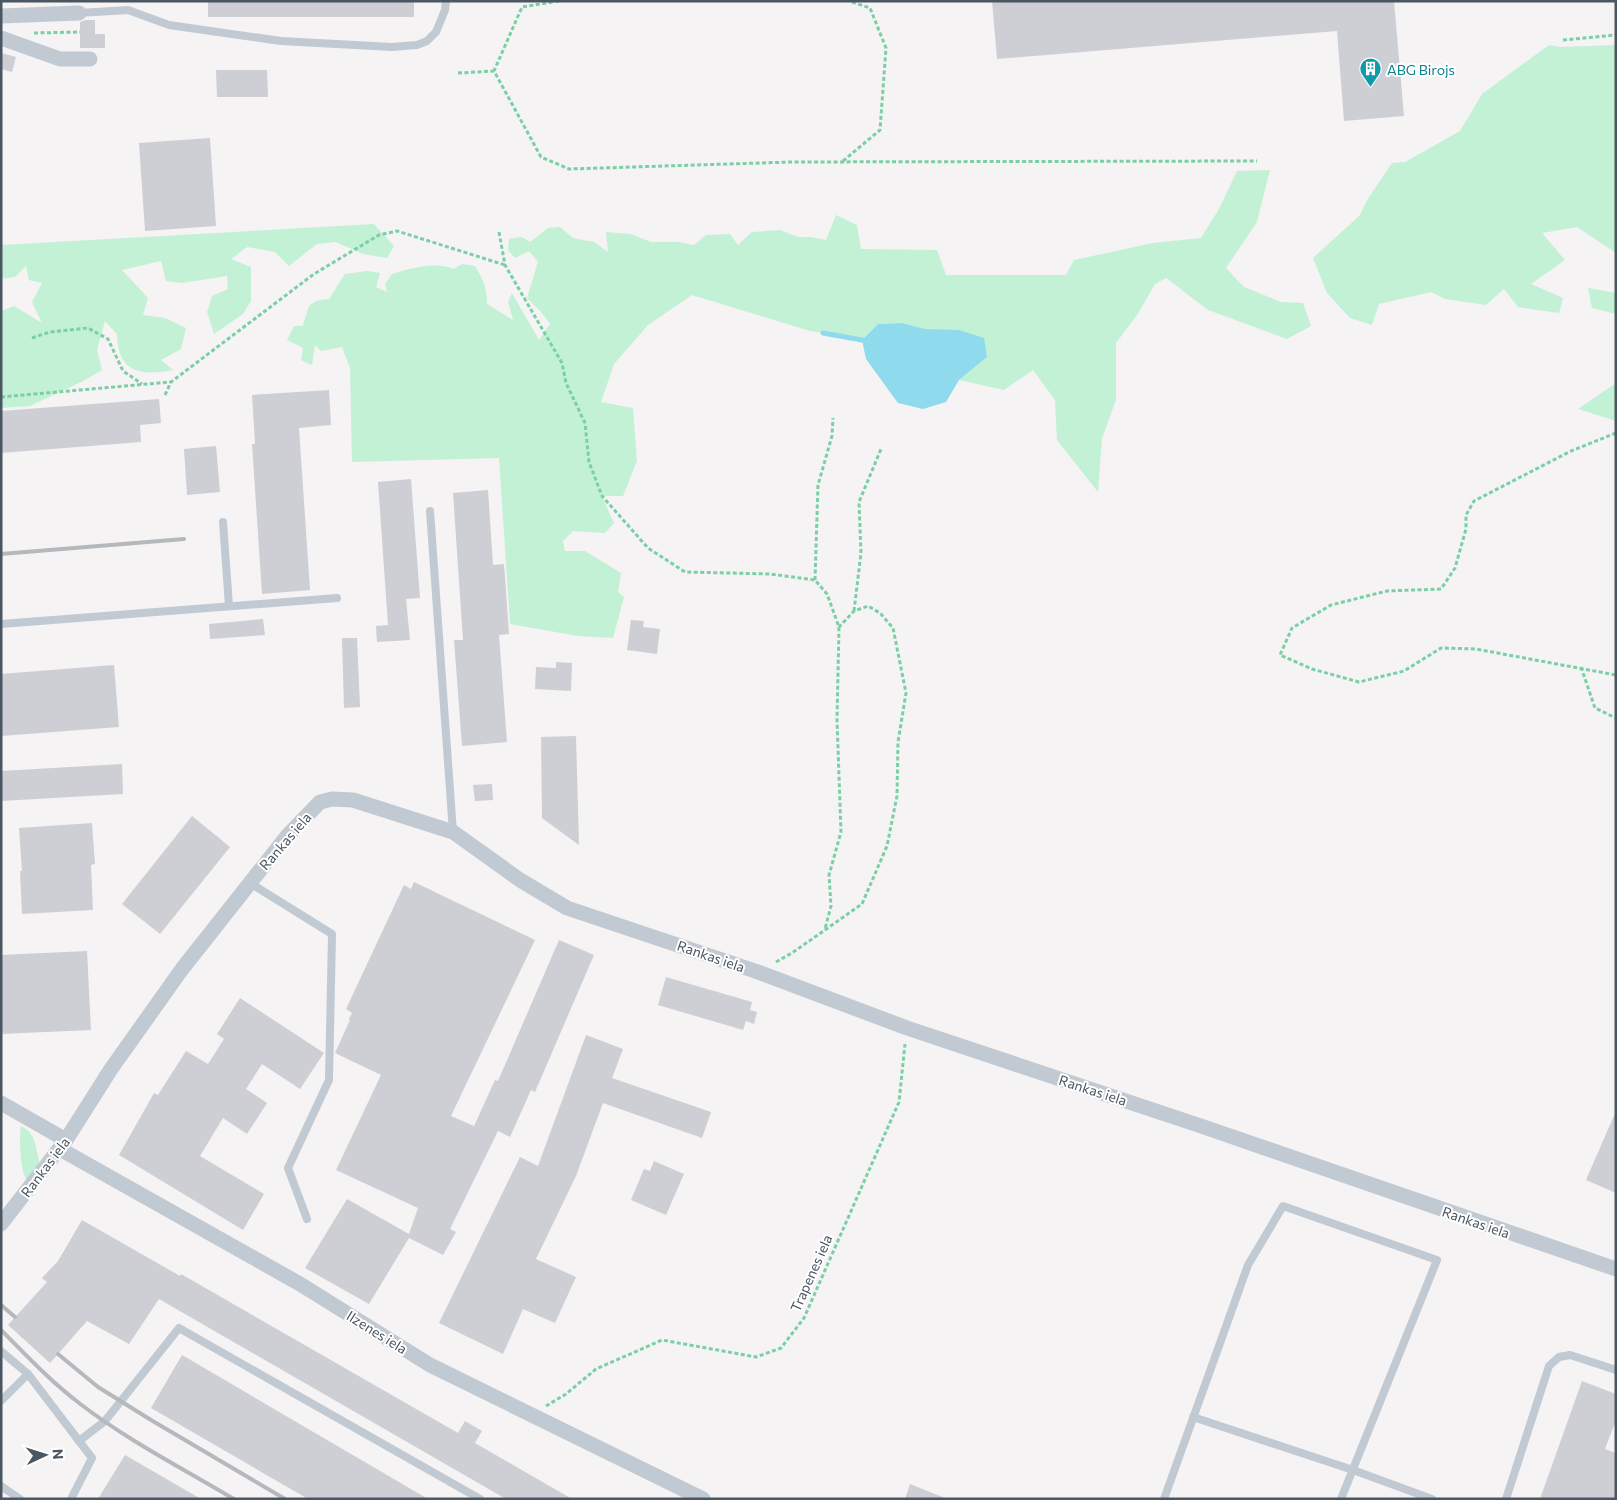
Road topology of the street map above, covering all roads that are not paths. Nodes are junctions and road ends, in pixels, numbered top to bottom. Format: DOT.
graph roads {
  1 [pos="129,1"];
  2 [pos="446,1"];
  3 [pos="128,10"];
  4 [pos="79,13"];
  5 [pos="1,16"];
  6 [pos="1,38"];
  7 [pos="90,59"];
  8 [pos="430,511"];
  9 [pos="223,522"];
  10 [pos="337,598"];
  11 [pos="229,606"];
  12 [pos="1,624"];
  13 [pos="453,832"];
  14 [pos="250,883"];
  15 [pos="1,1103"];
  16 [pos="63,1144"];
  17 [pos="307,1219"];
  18 [pos="1,1224"];
  19 [pos="1616,1269"];
  20 [pos="1,1351"];
  21 [pos="1616,1370"];
  22 [pos="28,1374"];
  23 [pos="1,1402"];
  24 [pos="1193,1418"];
  25 [pos="79,1441"];
  26 [pos="1353,1470"];
  27 [pos="1,1486"];
  28 [pos="20,1499"];
  29 [pos="71,1499"];
  30 [pos="480,1499"];
  31 [pos="703,1499"];
  32 [pos="1164,1499"];
  33 [pos="1341,1499"];
  34 [pos="1432,1499"];
  35 [pos="1506,1499"];
  1 -- 3 [label="lane"];
  2 -- 3 [label="lane"];
  3 -- 4 [label="lane"];
  4 -- 5 [label="street"];
  6 -- 7 [label="street"];
  8 -- 13 [label="lane"];
  9 -- 11 [label="lane"];
  10 -- 11 [label="lane"];
  11 -- 12 [label="lane"];
  13 -- 14 [label="street, Rankas iela"];
  13 -- 19 [label="street, Rankas iela"];
  14 -- 16 [label="street, Rankas iela"];
  14 -- 17 [label="lane"];
  15 -- 16 [label="street, Ilzenes iela"];
  16 -- 18 [label="street, Rankas iela"];
  16 -- 31 [label="street, Ilzenes iela"];
  20 -- 22 [label="lane"];
  21 -- 35 [label="lane"];
  22 -- 23 [label="lane"];
  22 -- 25 [label="lane"];
  24 -- 26 [label="lane"];
  24 -- 26 [label="lane"];
  24 -- 32 [label="lane"];
  25 -- 29 [label="lane"];
  25 -- 30 [label="lane"];
  26 -- 33 [label="lane"];
  26 -- 34 [label="lane"];
  27 -- 28 [label="lane"];
}
